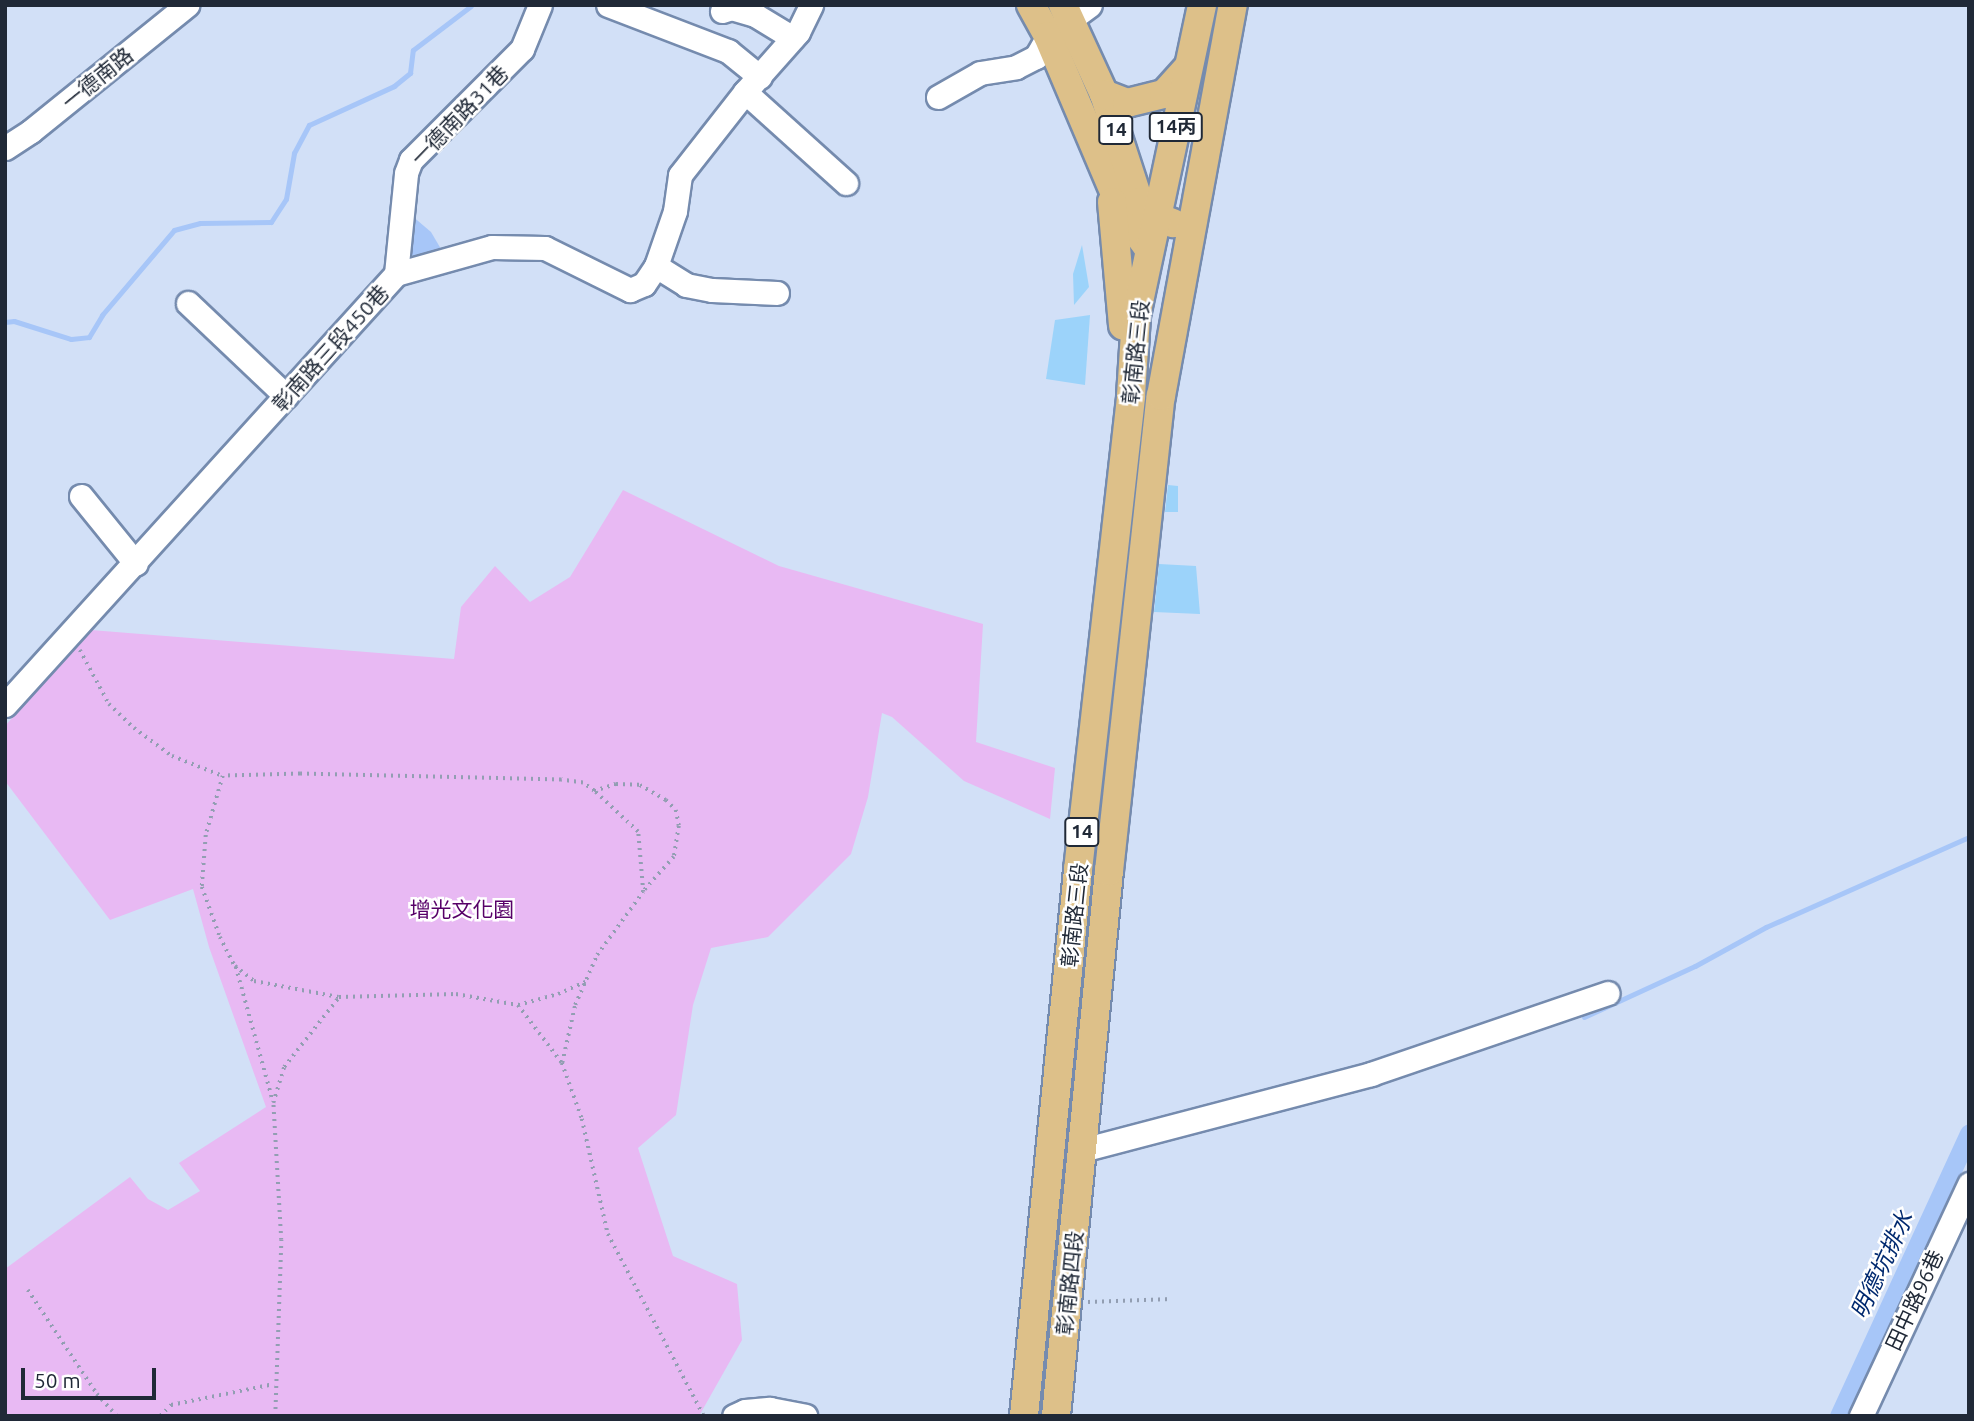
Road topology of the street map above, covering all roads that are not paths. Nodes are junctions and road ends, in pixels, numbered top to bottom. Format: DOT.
graph roads {
  1 [pos="187,5"];
  2 [pos="540,5"];
  3 [pos="608,5"];
  4 [pos="811,5"];
  5 [pos="1031,5"];
  6 [pos="1202,5"];
  7 [pos="1233,5"];
  8 [pos="1074,10"];
  9 [pos="722,11"];
  10 [pos="1048,36"];
  11 [pos="793,38"];
  12 [pos="1188,67"];
  13 [pos="752,85"];
  14 [pos="1104,94"];
  15 [pos="938,97"];
  16 [pos="5,148"];
  17 [pos="1108,179"];
  18 [pos="846,183"];
  19 [pos="1157,217"];
  20 [pos="1192,230"];
  21 [pos="1149,249"];
  22 [pos="656,266"];
  23 [pos="396,274"];
  24 [pos="777,293"];
  25 [pos="188,303"];
  26 [pos="286,396"];
  27 [pos="1131,396"];
  28 [pos="81,496"];
  29 [pos="135,564"];
  30 [pos="5,705"];
  31 [pos="1608,993"];
  32 [pos="1082,1150"];
  33 [pos="1969,1184"];
  34 [pos="734,1416"];
  35 [pos="805,1416"];
  36 [pos="1024,1416"];
  37 [pos="1056,1416"];
  38 [pos="1861,1416"];
  1 -- 16 [label="street, 一德南路"];
  2 -- 23 [label="street, 一德南路31巷"];
  3 -- 13 [label="street"];
  4 -- 11 [label="street, 彰南路三段450巷"];
  5 -- 10 [label="main road, 14"];
  6 -- 12 [label="main road, 14丙"];
  7 -- 20 [label="main road, 14丙"];
  8 -- 10 [label="street"];
  8 -- 14 [label="main road, 14"];
  9 -- 11 [label="street"];
  10 -- 15 [label="street"];
  10 -- 17 [label="main road, 14"];
  11 -- 13 [label="street, 彰南路三段450巷"];
  12 -- 14 [label="main road"];
  12 -- 19 [label="main road, 14丙"];
  13 -- 18 [label="street"];
  13 -- 22 [label="street, 彰南路三段450巷"];
  14 -- 19 [label="main road, 14"];
  17 -- 21 [label="main road, 14"];
  17 -- 27 [label="main road"];
  19 -- 20 [label="main road, 14"];
  19 -- 21 [label="main road, 14丙"];
  20 -- 21 [label="main road"];
  20 -- 32 [label="main road, 彰南路三段 / 14"];
  21 -- 27 [label="main road, 彰南路三段 / 14"];
  22 -- 23 [label="street, 彰南路三段450巷"];
  22 -- 24 [label="street"];
  23 -- 26 [label="street, 彰南路三段450巷"];
  25 -- 26 [label="street"];
  26 -- 29 [label="street, 彰南路三段450巷"];
  27 -- 36 [label="main road, 彰南路三段 / 14"];
  28 -- 29 [label="street"];
  29 -- 30 [label="street, 彰南路三段450巷"];
  31 -- 32 [label="street"];
  32 -- 37 [label="main road, 彰南路四段 / 14"];
  33 -- 38 [label="street, 田中路96巷"];
  34 -- 35 [label="street"];
}
